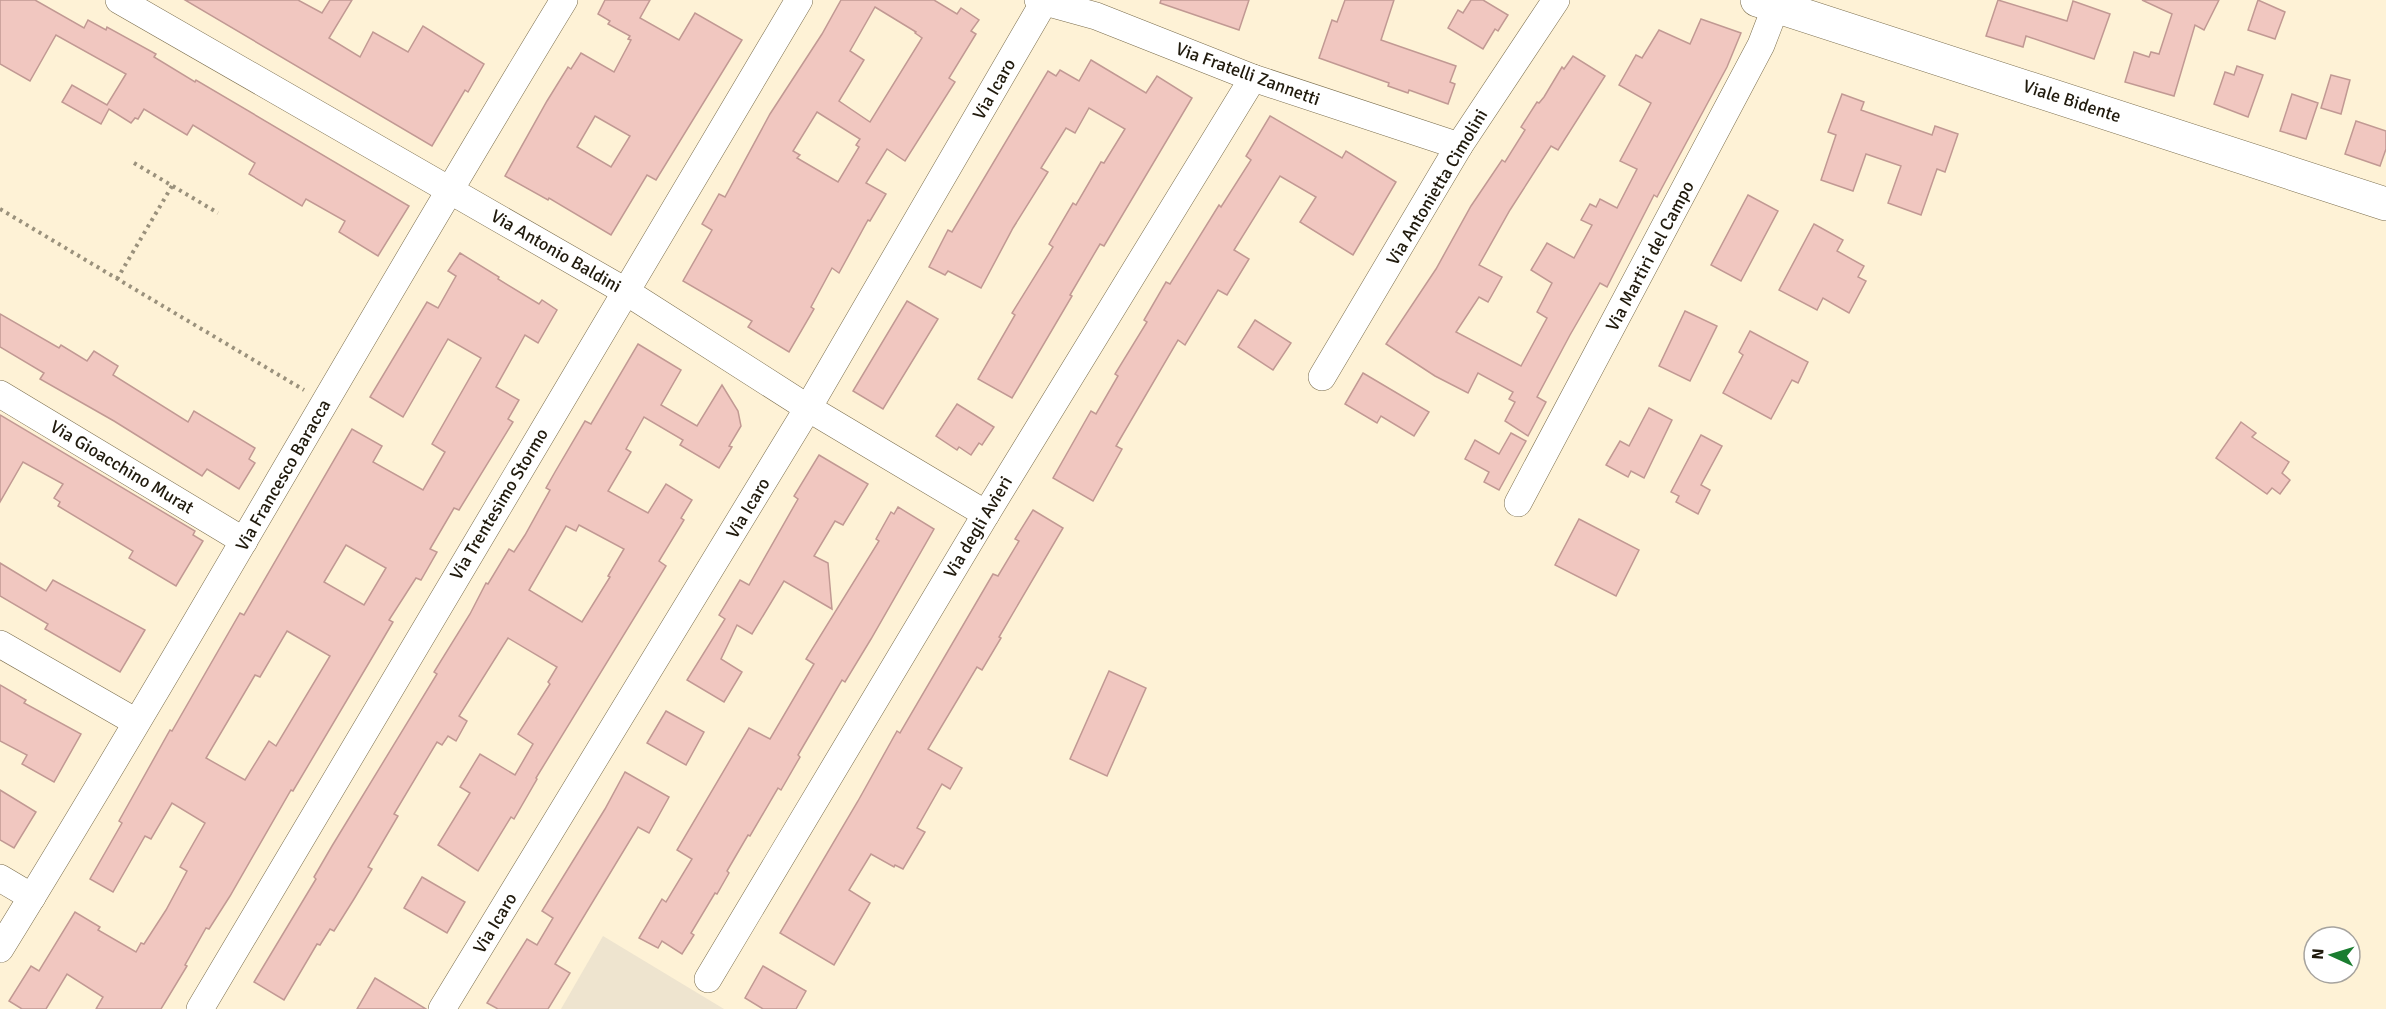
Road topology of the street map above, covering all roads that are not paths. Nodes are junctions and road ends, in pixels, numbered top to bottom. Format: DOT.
graph roads {
  1 [pos="119,0"];
  2 [pos="564,0"];
  3 [pos="799,0"];
  4 [pos="1556,0"];
  5 [pos="1041,1"];
  6 [pos="1767,3"];
  7 [pos="1100,8"];
  8 [pos="1253,78"];
  9 [pos="1459,146"];
  10 [pos="449,188"];
  11 [pos="2386,204"];
  12 [pos="625,291"];
  13 [pos="1322,377"];
  14 [pos="0,394"];
  15 [pos="808,408"];
  16 [pos="1518,503"];
  17 [pos="986,514"];
  18 [pos="244,541"];
  19 [pos="0,644"];
  20 [pos="136,722"];
  21 [pos="0,878"];
  22 [pos="32,897"];
  23 [pos="0,949"];
  24 [pos="708,979"];
  25 [pos="200,1009"];
  26 [pos="442,1009"];
  1 -- 10 [label="street, Via Antonio Baldini"];
  2 -- 10 [label="street, Via Francesco Baracca"];
  3 -- 12 [label="street, Via Trentesimo Stormo"];
  4 -- 9 [label="street, Via Antonietta Cimolini"];
  5 -- 7 [label="street, Via Fratelli Zannetti"];
  5 -- 15 [label="street, Via Icaro"];
  6 -- 11 [label="street, Viale Bidente"];
  6 -- 16 [label="street, Via Martiri del Campo"];
  7 -- 8 [label="street, Via Fratelli Zannetti"];
  8 -- 9 [label="street, Via Fratelli Zannetti"];
  8 -- 17 [label="street, Via degli Avieri"];
  9 -- 13 [label="street, Via Antonietta Cimolini"];
  10 -- 12 [label="street, Via Antonio Baldini"];
  10 -- 18 [label="street, Via Francesco Baracca"];
  12 -- 15 [label="street, Via Antonio Baldini"];
  12 -- 25 [label="street, Via Trentesimo Stormo"];
  14 -- 18 [label="street, Via Gioacchino Murat"];
  15 -- 17 [label="street, Via Antonio Baldini"];
  15 -- 26 [label="street, Via Icaro"];
  17 -- 24 [label="street, Via degli Avieri"];
  18 -- 20 [label="street, Via Francesco Baracca"];
  19 -- 20 [label="street"];
  20 -- 22 [label="street, Via Francesco Baracca"];
  21 -- 22 [label="street"];
  22 -- 23 [label="street, Via Francesco Baracca"];
}
